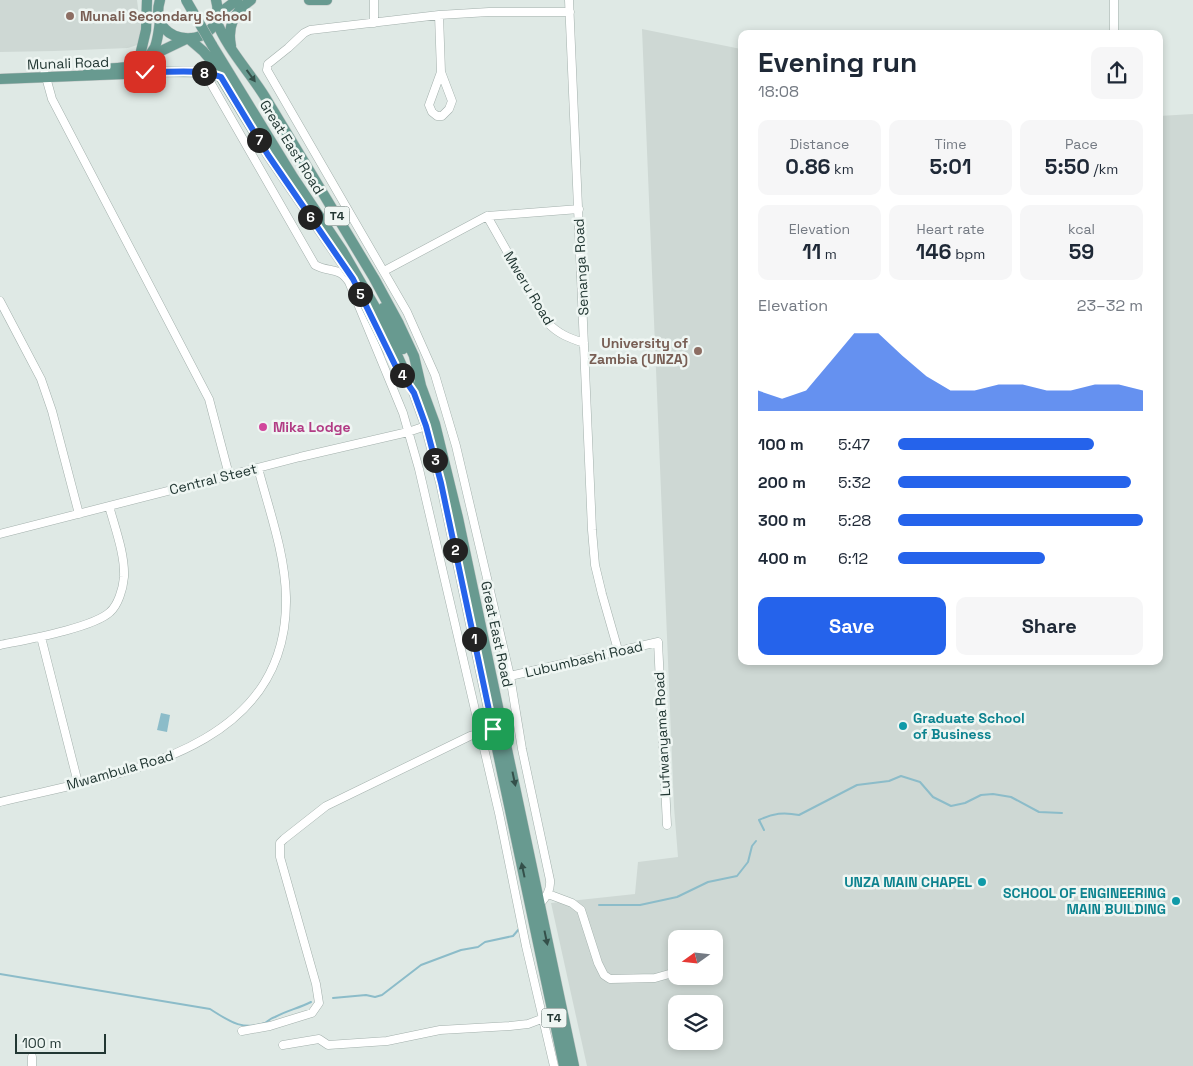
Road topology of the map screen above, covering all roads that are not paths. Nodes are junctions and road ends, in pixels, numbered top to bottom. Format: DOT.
graph roads {
  1 [pos="147,0"];
  2 [pos="160,0"];
  3 [pos="186,0"];
  4 [pos="193,0"];
  5 [pos="216,0"];
  6 [pos="237,0"];
  7 [pos="250,0"];
  8 [pos="309,0"];
  9 [pos="327,0"];
  10 [pos="374,0"];
  11 [pos="570,0"];
  12 [pos="1114,0"];
  13 [pos="570,12"];
  14 [pos="439,15"];
  15 [pos="217,17"];
  16 [pos="160,21"];
  17 [pos="374,23"];
  18 [pos="1114,30"];
  19 [pos="188,39"];
  20 [pos="215,43"];
  21 [pos="236,55"];
  22 [pos="137,69"];
  23 [pos="0,72"];
  24 [pos="442,72"];
  25 [pos="205,73"];
  26 [pos="44,74"];
  27 [pos="221,77"];
  28 [pos="0,79"];
  29 [pos="579,209"];
  30 [pos="487,216"];
  31 [pos="384,271"];
  32 [pos="0,301"];
  33 [pos="584,343"];
  34 [pos="416,388"];
  35 [pos="449,420"];
  36 [pos="430,425"];
  37 [pos="408,432"];
  38 [pos="258,468"];
  39 [pos="229,475"];
  40 [pos="109,506"];
  41 [pos="78,514"];
  42 [pos="0,534"];
  43 [pos="41,637"];
  44 [pos="658,642"];
  45 [pos="0,645"];
  46 [pos="618,650"];
  47 [pos="510,676"];
  48 [pos="493,729"];
  49 [pos="481,732"];
  50 [pos="78,783"];
  51 [pos="0,802"];
  52 [pos="667,825"];
  53 [pos="548,894"];
  54 [pos="539,905"];
  55 [pos="668,974"];
  56 [pos="544,1018"];
  57 [pos="242,1032"];
  58 [pos="283,1045"];
  59 [pos="32,1057"];
  60 [pos="32,1066"];
  61 [pos="554,1066"];
  62 [pos="564,1066"];
  63 [pos="574,1066"];
  1 -- 22 [label="main road"];
  2 -- 16 [label="main road"];
  3 -- 20 [label="main road, Great East Road / T4, bridge"];
  4 -- 20 [label="main road, Great East Road / T4"];
  5 -- 15 [label="main road"];
  6 -- 15 [label="main road"];
  7 -- 21 [label="main road"];
  8 -- 9 [label="main road"];
  10 -- 17 [label="street"];
  11 -- 13 [label="street, Senanga Road"];
  12 -- 18 [label="street"];
  13 -- 14 [label="street"];
  13 -- 29 [label="street, Senanga Road"];
  14 -- 17 [label="street"];
  14 -- 24 [label="street"];
  15 -- 19 [label="main road"];
  15 -- 21 [label="main road, Great East Road / T4"];
  16 -- 19 [label="main road, Great East Road"];
  16 -- 22 [label="main road"];
  17 -- 31 [label="street"];
  19 -- 22 [label="main road"];
  19 -- 27 [label="main road, Great East Road / T4"];
  20 -- 34 [label="main road, Great East Road / T4"];
  21 -- 34 [label="main road, Great East Road / T4, one-way"];
  22 -- 25 [label="main road, Munali Road"];
  22 -- 26 [label="main road, Munali Road"];
  23 -- 26 [label="main road, Munali Road"];
  24 -- 24 [label="street"];
  25 -- 27 [label="main road, Munali Road"];
  25 -- 37 [label="street"];
  26 -- 28 [label="main road, Munali Road"];
  26 -- 39 [label="street"];
  27 -- 34 [label="main road, Great East Road / T4"];
  29 -- 30 [label="street"];
  29 -- 33 [label="street, Senanga Road"];
  30 -- 31 [label="street"];
  30 -- 33 [label="street, Mweru Road"];
  31 -- 35 [label="street"];
  32 -- 41 [label="street"];
  33 -- 46 [label="street, Senanga Road"];
  34 -- 36 [label="main road, Great East Road / T4"];
  35 -- 36 [label="street, Central Steet"];
  35 -- 47 [label="street"];
  36 -- 37 [label="street, Central Steet"];
  36 -- 48 [label="main road, Great East Road / T4"];
  36 -- 54 [label="main road, Great East Road / T4, one-way"];
  37 -- 38 [label="street, Central Steet"];
  37 -- 49 [label="street"];
  38 -- 39 [label="street, Central Steet"];
  38 -- 50 [label="street, Mwambula Road"];
  39 -- 40 [label="street, Central Steet"];
  40 -- 41 [label="street, Central Steet"];
  40 -- 43 [label="street"];
  41 -- 42 [label="street, Central Steet"];
  43 -- 45 [label="street"];
  43 -- 50 [label="street"];
  44 -- 46 [label="street, Lubumbashi Road"];
  44 -- 52 [label="street, Lufwanyama Road"];
  46 -- 47 [label="street, Lubumbashi Road"];
  47 -- 53 [label="street"];
  48 -- 49 [label="street"];
  62 -- 48 [label="main road, Great East Road / T4, one-way"];
  49 -- 56 [label="street"];
  49 -- 57 [label="street"];
  50 -- 51 [label="street, Mwambula Road"];
  53 -- 54 [label="street"];
  53 -- 55 [label="street"];
  54 -- 63 [label="main road, Great East Road / T4, one-way"];
  56 -- 58 [label="street"];
  56 -- 61 [label="street"];
  59 -- 60 [label="street"];
}
